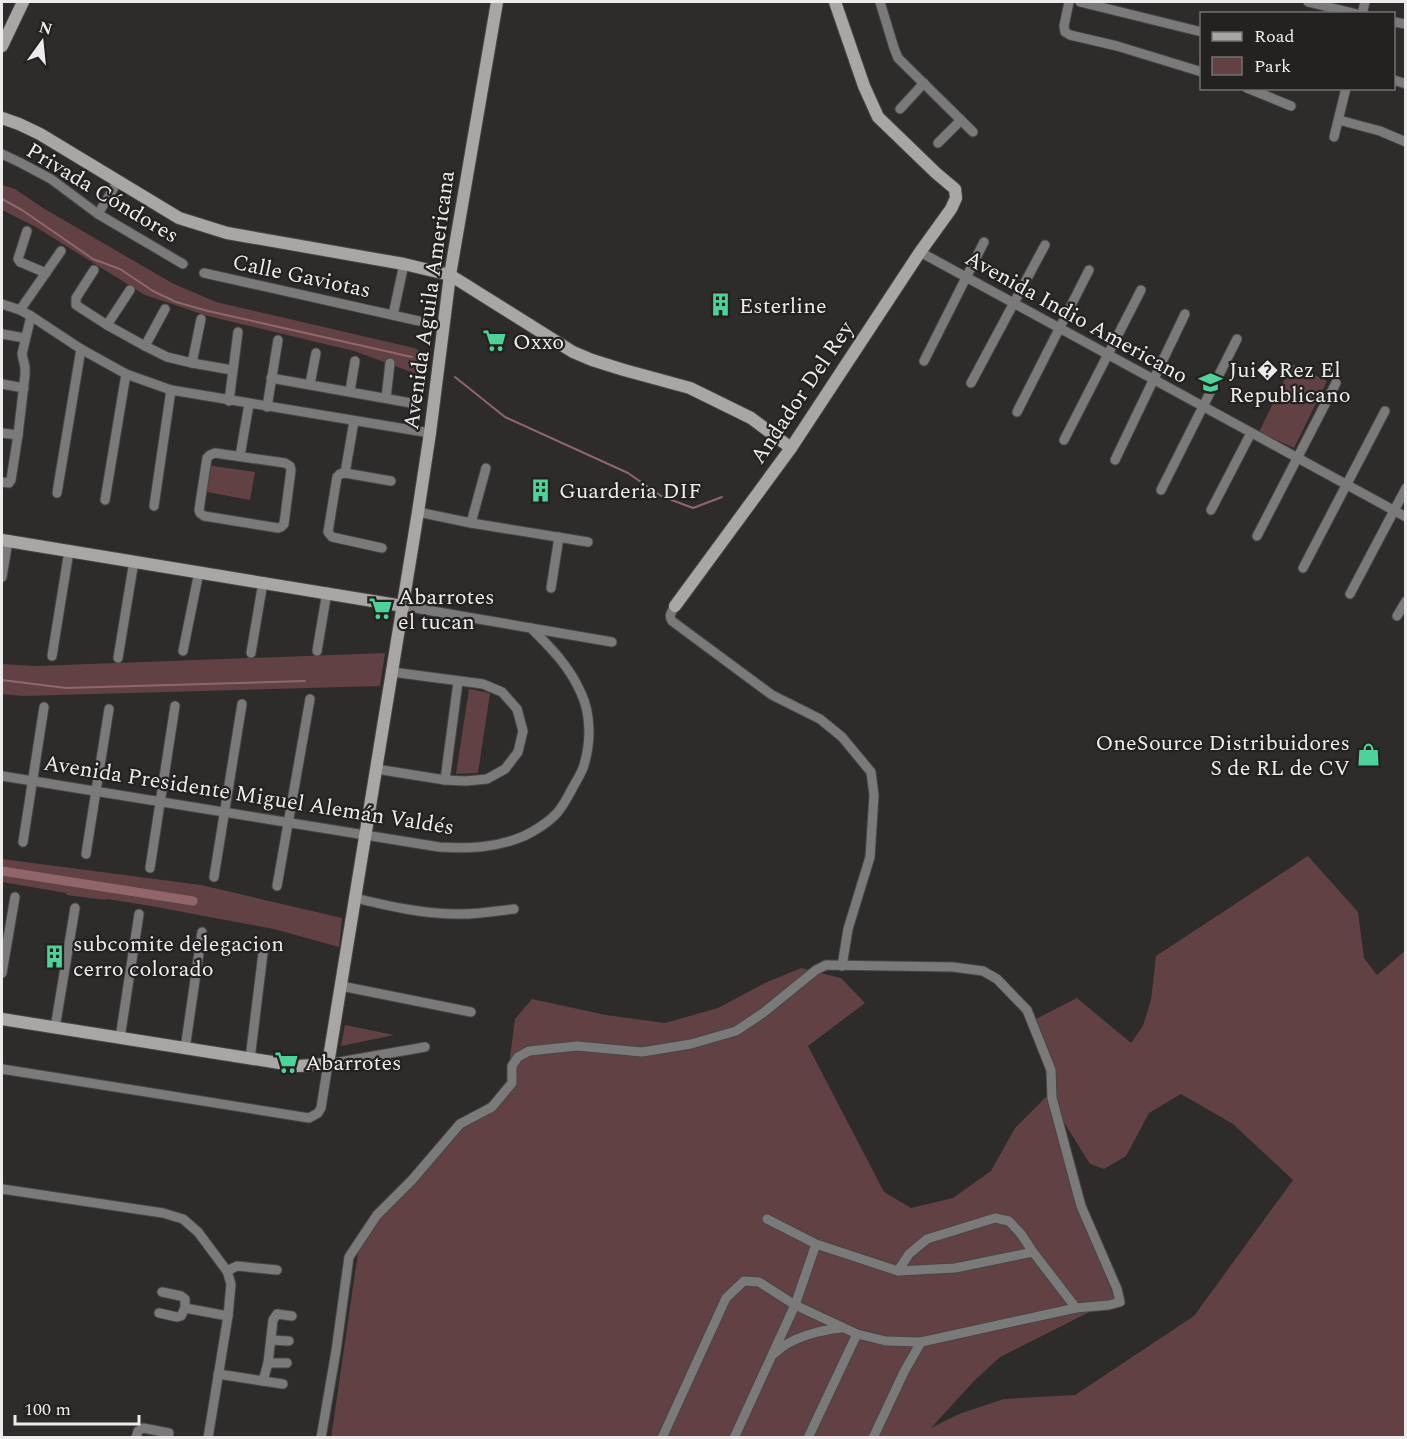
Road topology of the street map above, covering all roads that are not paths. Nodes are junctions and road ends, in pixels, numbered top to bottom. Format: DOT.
graph roads {
  1 [pos="23,2"];
  2 [pos="497,2"];
  3 [pos="835,2"];
  4 [pos="880,2"];
  5 [pos="1069,2"];
  6 [pos="1080,2"];
  7 [pos="1308,2"];
  8 [pos="1349,12"];
  9 [pos="1200,32"];
  10 [pos="2,46"];
  11 [pos="1200,71"];
  12 [pos="924,83"];
  13 [pos="1252,90"];
  14 [pos="1346,90"];
  15 [pos="1291,106"];
  16 [pos="900,109"];
  17 [pos="2,118"];
  18 [pos="961,120"];
  19 [pos="1339,120"];
  20 [pos="973,132"];
  21 [pos="1334,137"];
  22 [pos="1406,142"];
  23 [pos="938,143"];
  24 [pos="2,154"];
  25 [pos="118,181"];
  26 [pos="98,214"];
  27 [pos="27,231"];
  28 [pos="984,242"];
  29 [pos="1045,245"];
  30 [pos="61,251"];
  31 [pos="920,252"];
  32 [pos="183,264"];
  33 [pos="404,264"];
  34 [pos="94,270"];
  35 [pos="1089,270"];
  36 [pos="46,273"];
  37 [pos="204,273"];
  38 [pos="450,275"];
  39 [pos="967,278"];
  40 [pos="130,290"];
  41 [pos="1141,291"];
  42 [pos="1014,303"];
  43 [pos="2,304"];
  44 [pos="165,309"];
  45 [pos="20,310"];
  46 [pos="1185,314"];
  47 [pos="393,315"];
  48 [pos="31,316"];
  49 [pos="201,320"];
  50 [pos="419,321"];
  51 [pos="107,325"];
  52 [pos="1059,328"];
  53 [pos="238,332"];
  54 [pos="2,334"];
  55 [pos="25,338"];
  56 [pos="1237,339"];
  57 [pos="278,340"];
  58 [pos="145,346"];
  59 [pos="81,349"];
  60 [pos="316,352"];
  61 [pos="1108,355"];
  62 [pos="355,361"];
  63 [pos="924,361"];
  64 [pos="192,363"];
  65 [pos="390,363"];
  66 [pos="232,370"];
  67 [pos="126,374"];
  68 [pos="271,378"];
  69 [pos="1154,380"];
  70 [pos="971,383"];
  71 [pos="1336,383"];
  72 [pos="2,384"];
  73 [pos="310,384"];
  74 [pos="24,388"];
  75 [pos="171,390"];
  76 [pos="350,391"];
  77 [pos="387,398"];
  78 [pos="229,400"];
  79 [pos="411,403"];
  80 [pos="249,404"];
  81 [pos="1203,406"];
  82 [pos="267,407"];
  83 [pos="1385,411"];
  84 [pos="1017,412"];
  85 [pos="354,421"];
  86 [pos="2,433"];
  87 [pos="430,433"];
  88 [pos="1251,433"];
  89 [pos="18,435"];
  90 [pos="1064,440"];
  91 [pos="791,448"];
  92 [pos="240,456"];
  93 [pos="1298,458"];
  94 [pos="1115,460"];
  95 [pos="486,468"];
  96 [pos="345,473"];
  97 [pos="391,481"];
  98 [pos="2,482"];
  99 [pos="1347,485"];
  100 [pos="1406,488"];
  101 [pos="1161,490"];
  102 [pos="57,493"];
  103 [pos="105,500"];
  104 [pos="154,506"];
  105 [pos="1210,510"];
  106 [pos="1395,511"];
  107 [pos="418,512"];
  108 [pos="1406,517"];
  109 [pos="471,523"];
  110 [pos="1257,536"];
  111 [pos="559,537"];
  112 [pos="5,541"];
  113 [pos="588,542"];
  114 [pos="382,548"];
  115 [pos="69,551"];
  116 [pos="134,561"];
  117 [pos="1304,568"];
  118 [pos="199,572"];
  119 [pos="2,577"];
  120 [pos="263,582"];
  121 [pos="550,588"];
  122 [pos="327,592"];
  123 [pos="1350,594"];
  124 [pos="1406,601"];
  125 [pos="402,606"];
  126 [pos="675,606"];
  127 [pos="1397,616"];
  128 [pos="531,628"];
  129 [pos="612,642"];
  130 [pos="183,651"];
  131 [pos="317,651"];
  132 [pos="251,653"];
  133 [pos="52,656"];
  134 [pos="118,658"];
  135 [pos="392,672"];
  136 [pos="458,682"];
  137 [pos="310,699"];
  138 [pos="242,704"];
  139 [pos="44,706"];
  140 [pos="175,706"];
  141 [pos="109,709"];
  142 [pos="376,769"];
  143 [pos="2,776"];
  144 [pos="444,780"];
  145 [pos="33,782"];
  146 [pos="96,792"];
  147 [pos="160,802"];
  148 [pos="225,812"];
  149 [pos="288,822"];
  150 [pos="365,835"];
  151 [pos="24,843"];
  152 [pos="86,854"];
  153 [pos="150,868"];
  154 [pos="214,877"];
  155 [pos="277,886"];
  156 [pos="15,897"];
  157 [pos="355,898"];
  158 [pos="75,908"];
  159 [pos="514,909"];
  160 [pos="139,914"];
  161 [pos="202,932"];
  162 [pos="264,945"];
  163 [pos="842,966"];
  164 [pos="2,973"];
  165 [pos="340,986"];
  166 [pos="471,1012"];
  167 [pos="2,1019"];
  168 [pos="55,1028"];
  169 [pos="120,1038"];
  170 [pos="425,1047"];
  171 [pos="185,1049"];
  172 [pos="250,1059"];
  173 [pos="328,1064"];
  174 [pos="2,1069"];
  175 [pos="2,1189"];
  176 [pos="767,1219"];
  177 [pos="816,1244"];
  178 [pos="1033,1252"];
  179 [pos="276,1270"];
  180 [pos="227,1271"];
  181 [pos="898,1271"];
  182 [pos="162,1292"];
  183 [pos="795,1305"];
  184 [pos="185,1308"];
  185 [pos="1076,1308"];
  186 [pos="159,1313"];
  187 [pos="228,1316"];
  188 [pos="292,1316"];
  189 [pos="844,1328"];
  190 [pos="857,1334"];
  191 [pos="271,1340"];
  192 [pos="289,1341"];
  193 [pos="921,1342"];
  194 [pos="771,1357"];
  195 [pos="268,1363"];
  196 [pos="287,1363"];
  197 [pos="218,1374"];
  198 [pos="263,1381"];
  199 [pos="283,1384"];
  200 [pos="136,1437"];
  201 [pos="168,1437"];
  202 [pos="208,1437"];
  203 [pos="321,1437"];
  204 [pos="662,1437"];
  205 [pos="734,1437"];
  206 [pos="808,1437"];
  207 [pos="873,1437"];
  1 -- 10 [label="street"];
  2 -- 38 [label="street, Avenida Aguila Americana"];
  3 -- 31 [label="street, Andador Del Rey"];
  4 -- 12 [label="street"];
  5 -- 11 [label="street"];
  6 -- 9 [label="street"];
  7 -- 8 [label="street"];
  12 -- 16 [label="street"];
  12 -- 18 [label="street"];
  13 -- 15 [label="street"];
  14 -- 19 [label="street"];
  17 -- 25 [label="street"];
  18 -- 20 [label="street"];
  18 -- 23 [label="street"];
  19 -- 21 [label="street"];
  19 -- 22 [label="street"];
  24 -- 26 [label="street, Privada Cóndores"];
  25 -- 26 [label="street"];
  25 -- 33 [label="street"];
  26 -- 32 [label="street, Privada Cóndores"];
  27 -- 36 [label="street"];
  28 -- 39 [label="street"];
  29 -- 42 [label="street"];
  30 -- 36 [label="street"];
  31 -- 39 [label="street, Avenida Indio Americano"];
  31 -- 91 [label="street, Andador Del Rey"];
  33 -- 38 [label="street"];
  33 -- 47 [label="street, Calle Gaviotas"];
  34 -- 51 [label="street"];
  35 -- 52 [label="street"];
  36 -- 45 [label="street"];
  37 -- 47 [label="street, Calle Gaviotas"];
  38 -- 87 [label="street, Avenida Aguila Americana"];
  38 -- 91 [label="street"];
  39 -- 42 [label="street, Avenida Indio Americano"];
  39 -- 63 [label="street"];
  40 -- 51 [label="street"];
  41 -- 61 [label="street"];
  42 -- 52 [label="street, Avenida Indio Americano"];
  42 -- 70 [label="street"];
  43 -- 45 [label="street"];
  44 -- 58 [label="street"];
  45 -- 48 [label="street"];
  46 -- 69 [label="street"];
  47 -- 50 [label="street, Calle Gaviotas"];
  48 -- 55 [label="street"];
  48 -- 59 [label="street"];
  49 -- 64 [label="street"];
  51 -- 58 [label="street"];
  52 -- 61 [label="street, Avenida Indio Americano"];
  52 -- 84 [label="street"];
  53 -- 66 [label="street"];
  54 -- 55 [label="street"];
  55 -- 74 [label="street"];
  56 -- 81 [label="street"];
  57 -- 68 [label="street"];
  58 -- 64 [label="street"];
  59 -- 67 [label="street"];
  59 -- 102 [label="street"];
  60 -- 73 [label="street"];
  61 -- 69 [label="street, Avenida Indio Americano"];
  61 -- 90 [label="street"];
  62 -- 76 [label="street"];
  64 -- 66 [label="street"];
  65 -- 77 [label="street"];
  66 -- 78 [label="street"];
  67 -- 75 [label="street"];
  67 -- 103 [label="street"];
  68 -- 73 [label="street"];
  68 -- 82 [label="street"];
  69 -- 81 [label="street, Avenida Indio Americano"];
  69 -- 94 [label="street"];
  71 -- 93 [label="street"];
  72 -- 74 [label="street"];
  73 -- 76 [label="street"];
  74 -- 89 [label="street"];
  75 -- 78 [label="street"];
  75 -- 104 [label="street"];
  76 -- 77 [label="street"];
  77 -- 79 [label="street"];
  78 -- 80 [label="street"];
  80 -- 82 [label="street"];
  80 -- 92 [label="street"];
  81 -- 88 [label="street, Avenida Indio Americano"];
  81 -- 101 [label="street"];
  82 -- 85 [label="street"];
  83 -- 99 [label="street"];
  85 -- 87 [label="street"];
  85 -- 96 [label="street"];
  86 -- 89 [label="street"];
  87 -- 107 [label="street, Avenida Aguila Americana"];
  88 -- 93 [label="street, Avenida Indio Americano"];
  88 -- 105 [label="street"];
  89 -- 98 [label="street"];
  91 -- 126 [label="street, Andador Del Rey"];
  92 -- 92 [label="street"];
  93 -- 99 [label="street, Avenida Indio Americano"];
  93 -- 110 [label="street"];
  95 -- 109 [label="street"];
  96 -- 97 [label="street"];
  96 -- 114 [label="street"];
  99 -- 106 [label="street, Avenida Indio Americano"];
  99 -- 117 [label="street"];
  100 -- 106 [label="street"];
  106 -- 108 [label="street, Avenida Indio Americano"];
  106 -- 123 [label="street"];
  107 -- 109 [label="street"];
  107 -- 125 [label="street, Avenida Aguila Americana"];
  109 -- 111 [label="street"];
  111 -- 113 [label="street"];
  111 -- 121 [label="street"];
  112 -- 115 [label="street"];
  112 -- 119 [label="street"];
  115 -- 116 [label="street"];
  115 -- 133 [label="street"];
  116 -- 118 [label="street"];
  116 -- 134 [label="street"];
  118 -- 120 [label="street"];
  118 -- 130 [label="street"];
  120 -- 122 [label="street"];
  120 -- 132 [label="street"];
  122 -- 125 [label="street"];
  122 -- 131 [label="street"];
  124 -- 127 [label="street"];
  125 -- 128 [label="street"];
  125 -- 135 [label="street, Avenida Aguila Americana"];
  126 -- 163 [label="street"];
  128 -- 129 [label="street"];
  128 -- 150 [label="street, Avenida Presidente Miguel Alemán Valdés"];
  135 -- 136 [label="street"];
  135 -- 142 [label="street, Avenida Aguila Americana"];
  136 -- 144 [label="street"];
  136 -- 144 [label="street"];
  137 -- 149 [label="street"];
  138 -- 148 [label="street"];
  139 -- 145 [label="street"];
  140 -- 147 [label="street"];
  141 -- 146 [label="street"];
  142 -- 144 [label="street"];
  142 -- 150 [label="street, Avenida Aguila Americana"];
  143 -- 145 [label="street, Avenida Presidente Miguel Alemán Valdés"];
  145 -- 146 [label="street, Avenida Presidente Miguel Alemán Valdés"];
  145 -- 151 [label="street"];
  146 -- 147 [label="street, Avenida Presidente Miguel Alemán Valdés"];
  146 -- 152 [label="street"];
  147 -- 148 [label="street, Avenida Presidente Miguel Alemán Valdés"];
  147 -- 153 [label="street"];
  148 -- 149 [label="street, Avenida Presidente Miguel Alemán Valdés"];
  148 -- 154 [label="street"];
  149 -- 150 [label="street, Avenida Presidente Miguel Alemán Valdés"];
  149 -- 155 [label="street"];
  150 -- 157 [label="street, Avenida Aguila Americana"];
  156 -- 164 [label="street"];
  157 -- 159 [label="street"];
  157 -- 165 [label="street, Avenida Aguila Americana"];
  158 -- 168 [label="street"];
  160 -- 169 [label="street"];
  161 -- 171 [label="street"];
  162 -- 172 [label="street"];
  163 -- 185 [label="street"];
  163 -- 203 [label="street"];
  165 -- 166 [label="street"];
  165 -- 173 [label="street, Avenida Aguila Americana"];
  167 -- 168 [label="street"];
  168 -- 169 [label="street"];
  169 -- 171 [label="street"];
  170 -- 173 [label="street"];
  171 -- 172 [label="street"];
  172 -- 173 [label="street"];
  173 -- 174 [label="street"];
  175 -- 180 [label="street"];
  176 -- 177 [label="street"];
  177 -- 181 [label="street"];
  177 -- 183 [label="street"];
  178 -- 181 [label="street"];
  178 -- 181 [label="street"];
  178 -- 185 [label="street"];
  179 -- 180 [label="street"];
  180 -- 187 [label="street"];
  182 -- 184 [label="street"];
  183 -- 189 [label="street"];
  183 -- 194 [label="street"];
  183 -- 204 [label="street"];
  184 -- 186 [label="street"];
  184 -- 187 [label="street"];
  185 -- 193 [label="street"];
  187 -- 197 [label="street"];
  188 -- 191 [label="street"];
  189 -- 190 [label="street"];
  189 -- 194 [label="street"];
  190 -- 193 [label="street"];
  190 -- 206 [label="street"];
  191 -- 192 [label="street"];
  191 -- 195 [label="street"];
  193 -- 207 [label="street"];
  194 -- 205 [label="street"];
  195 -- 196 [label="street"];
  195 -- 198 [label="street"];
  197 -- 198 [label="street"];
  197 -- 202 [label="street"];
  198 -- 199 [label="street"];
  200 -- 201 [label="street"];
}
